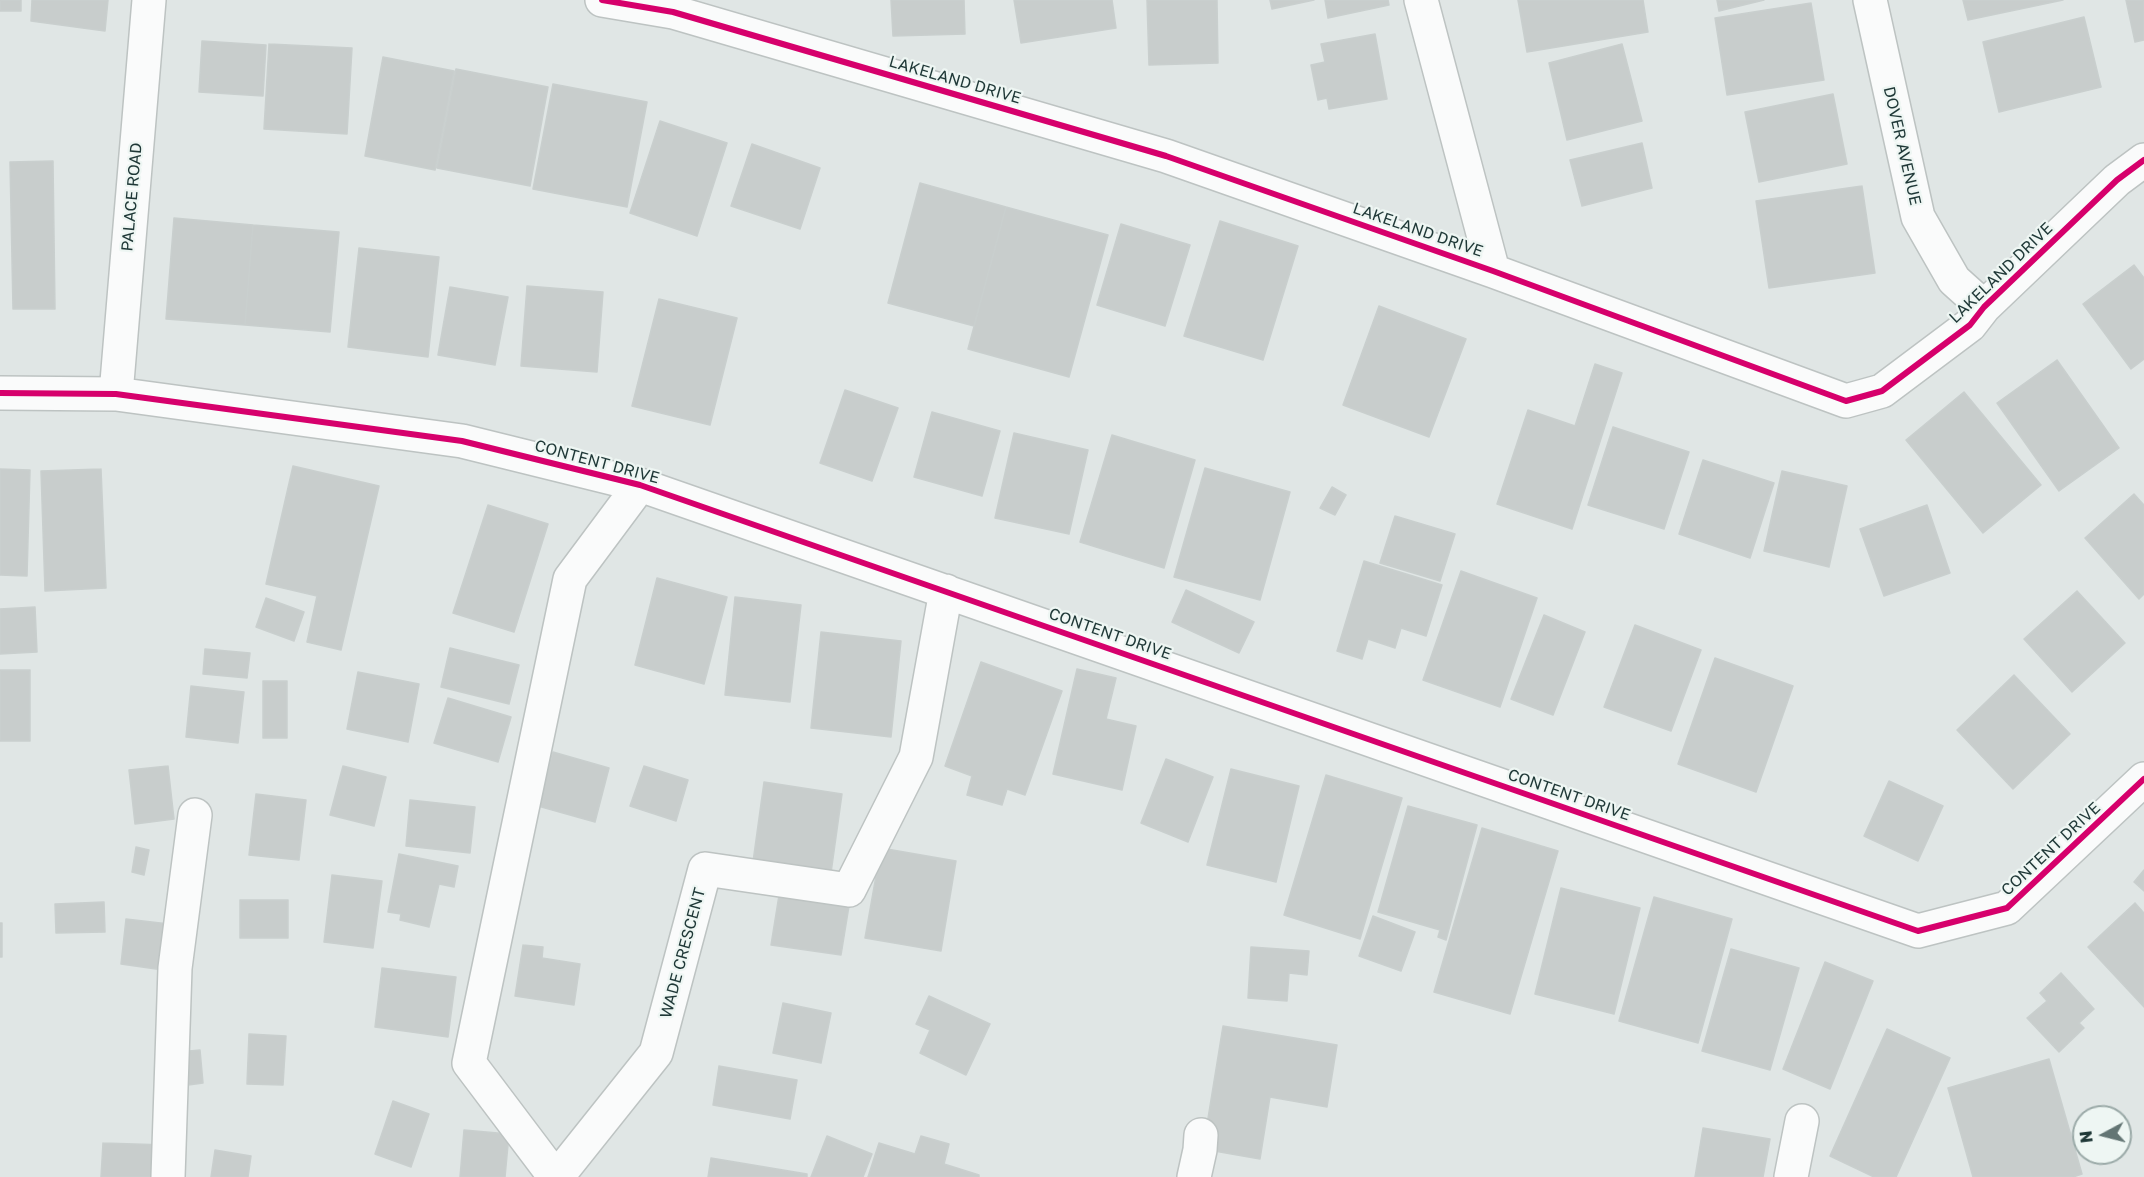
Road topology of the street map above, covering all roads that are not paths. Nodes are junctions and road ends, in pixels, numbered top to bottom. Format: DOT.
graph roads {
  1 [pos="149,0"];
  2 [pos="602,0"];
  3 [pos="1421,0"];
  4 [pos="1870,0"];
  5 [pos="673,6"];
  6 [pos="2144,160"];
  7 [pos="1493,271"];
  8 [pos="1984,307"];
  9 [pos="0,393"];
  10 [pos="116,394"];
  11 [pos="640,485"];
  12 [pos="946,591"];
  13 [pos="2144,779"];
  14 [pos="195,815"];
  15 [pos="1802,1121"];
  16 [pos="1201,1135"];
  17 [pos="168,1177"];
  18 [pos="556,1177"];
  19 [pos="1194,1177"];
  20 [pos="1791,1177"];
  1 -- 10 [label="street, PALACE ROAD"];
  2 -- 5 [label="street, LAKELAND DRIVE"];
  3 -- 7 [label="street"];
  4 -- 8 [label="street, DOVER AVENUE"];
  5 -- 7 [label="street, LAKELAND DRIVE"];
  6 -- 8 [label="street, LAKELAND DRIVE"];
  7 -- 8 [label="street, LAKELAND DRIVE"];
  9 -- 10 [label="street, CONTENT DRIVE"];
  10 -- 11 [label="street, CONTENT DRIVE"];
  11 -- 12 [label="street, CONTENT DRIVE"];
  11 -- 18 [label="street"];
  12 -- 13 [label="street, CONTENT DRIVE"];
  12 -- 18 [label="street, WADE CRESCENT"];
  14 -- 17 [label="street"];
  15 -- 20 [label="street"];
  16 -- 19 [label="street"];
}
